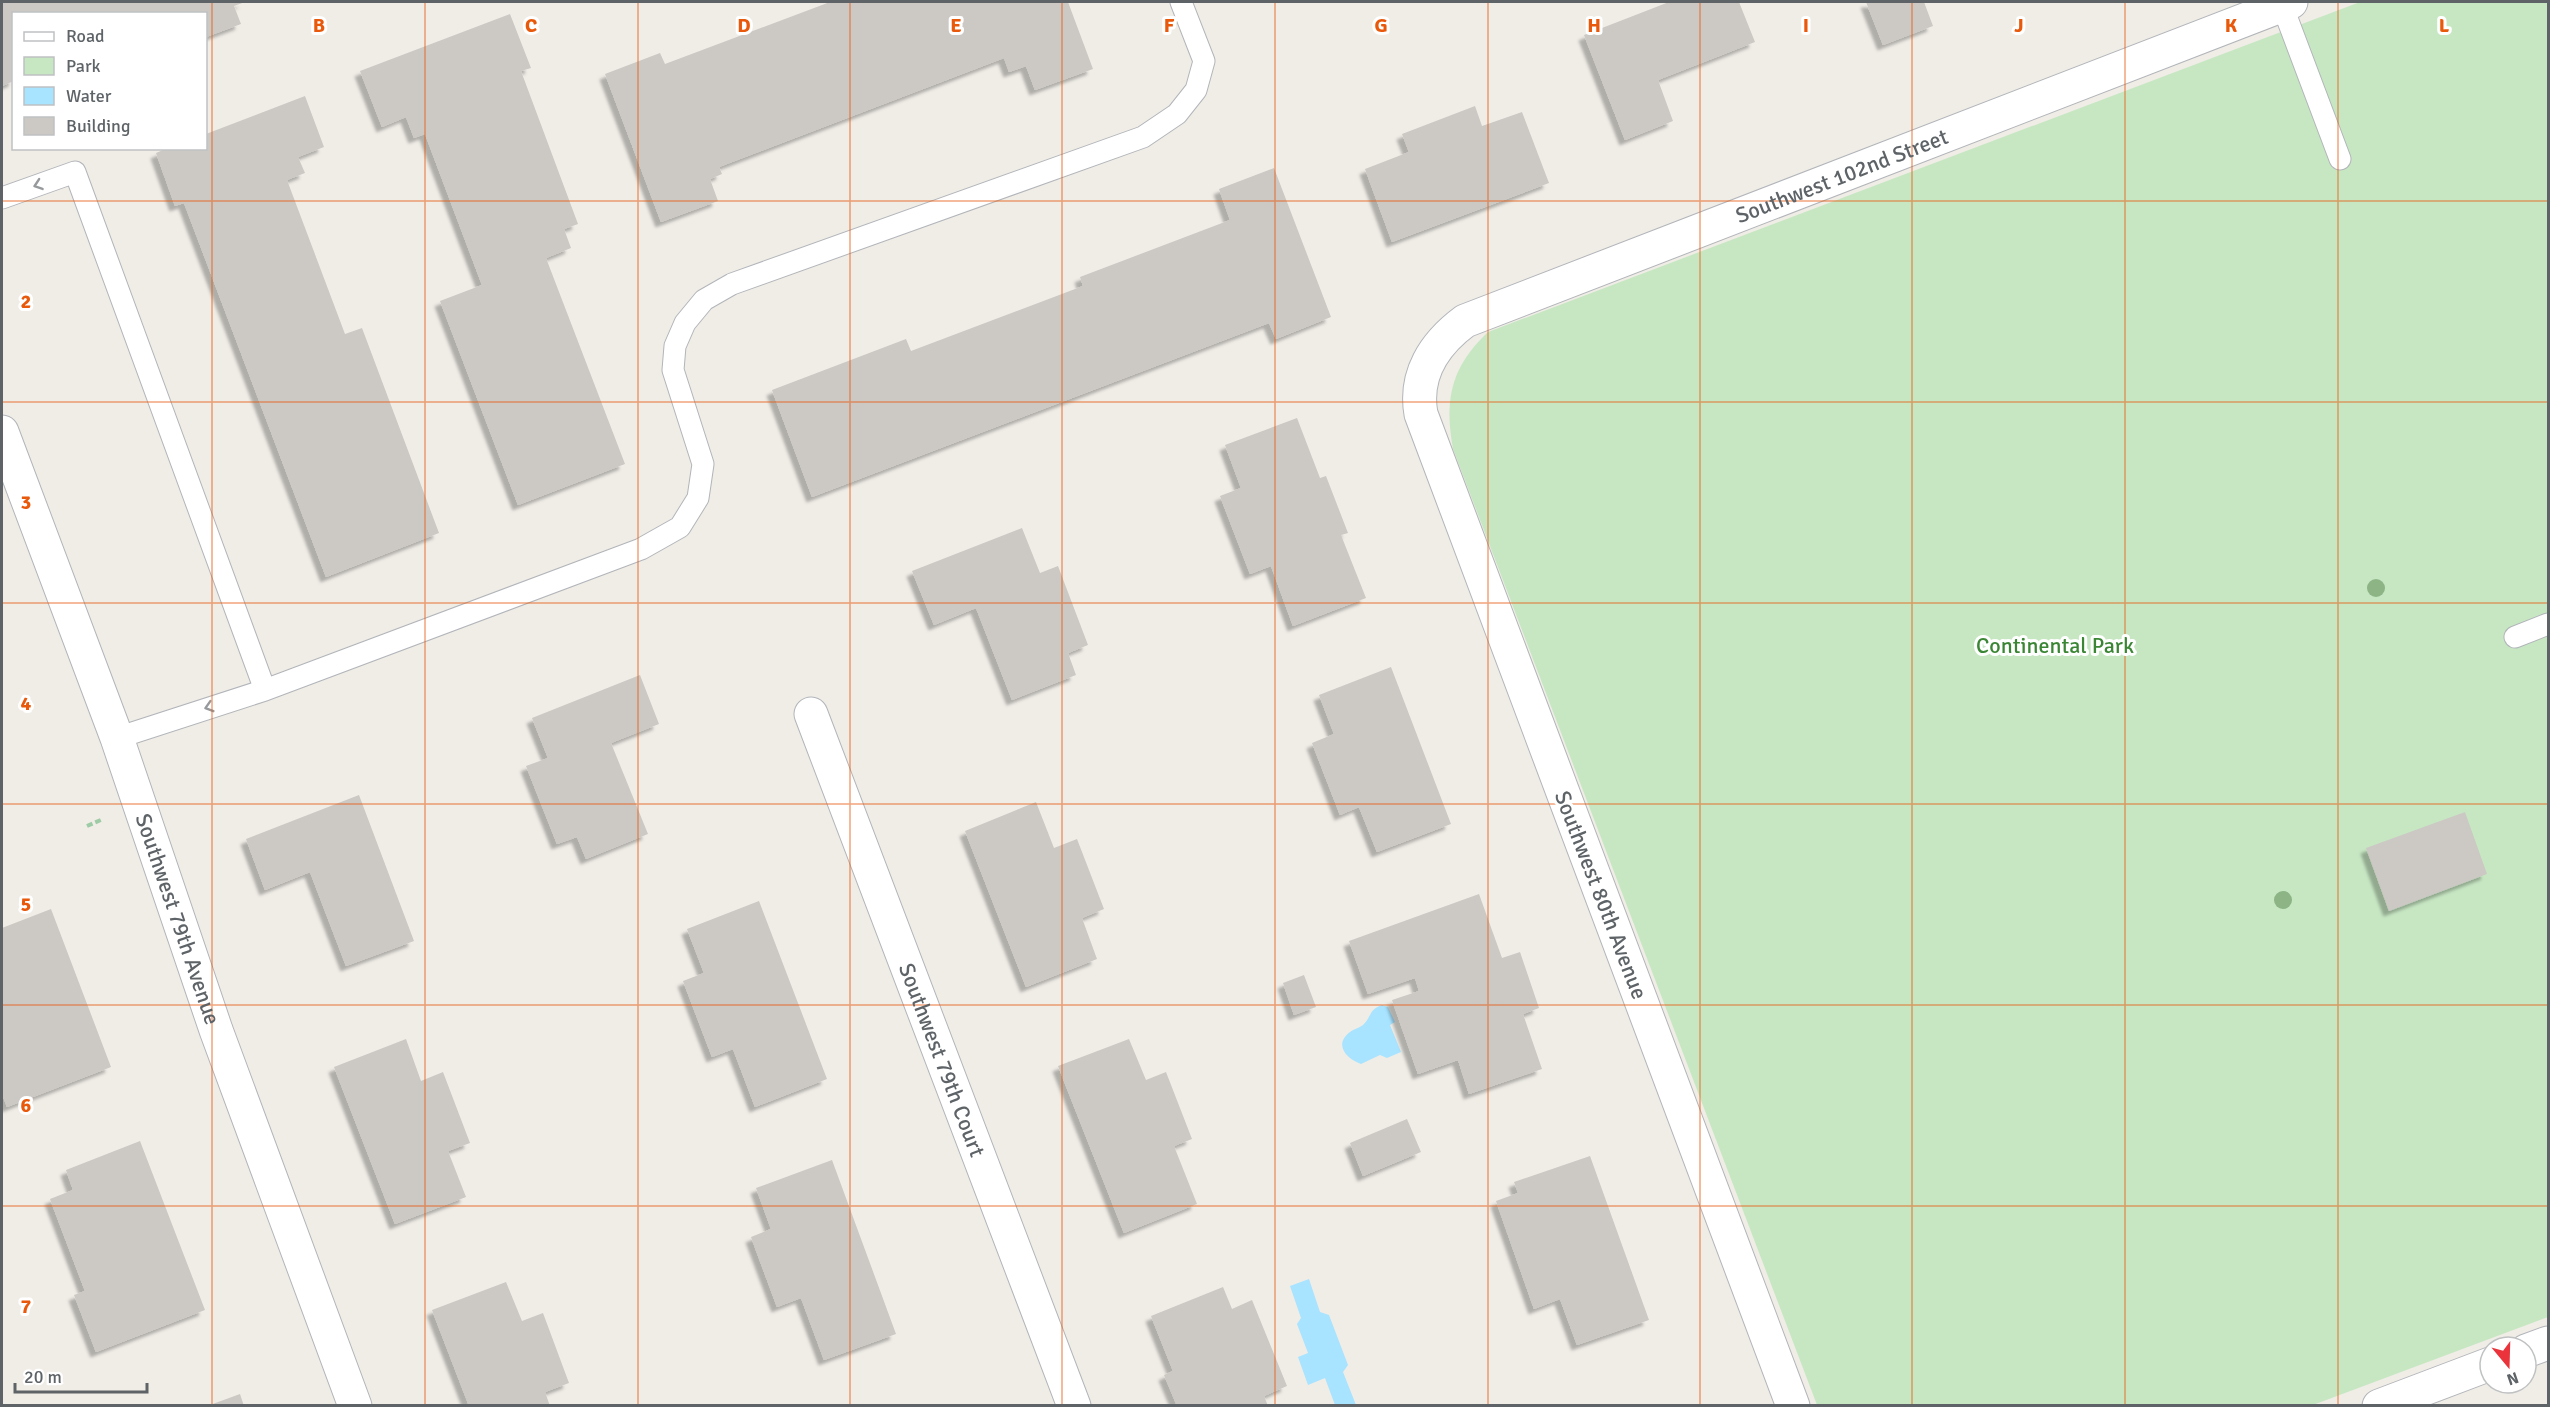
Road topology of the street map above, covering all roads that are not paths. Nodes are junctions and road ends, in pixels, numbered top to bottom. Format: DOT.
graph roads {
  1 [pos="1181,2"];
  2 [pos="2286,3"];
  3 [pos="2340,159"];
  4 [pos="2,198"];
  5 [pos="1420,383"];
  6 [pos="4,449"];
  7 [pos="2548,624"];
  8 [pos="2515,637"];
  9 [pos="265,690"];
  10 [pos="811,714"];
  11 [pos="117,738"];
  12 [pos="2478,1369"];
  13 [pos="355,1406"];
  14 [pos="1074,1406"];
  15 [pos="1793,1406"];
  16 [pos="2379,1406"];
  1 -- 9 [label="lane"];
  2 -- 3 [label="lane"];
  2 -- 5 [label="street, Southwest 102nd Street"];
  9 -- 4 [label="lane, one-way"];
  5 -- 15 [label="street, Southwest 80th Avenue"];
  6 -- 11 [label="street, Southwest 79th Avenue"];
  7 -- 8 [label="lane"];
  9 -- 11 [label="lane, one-way"];
  10 -- 14 [label="street, Southwest 79th Court"];
  11 -- 13 [label="street, Southwest 79th Avenue"];
  12 -- 16 [label="street"];
}
